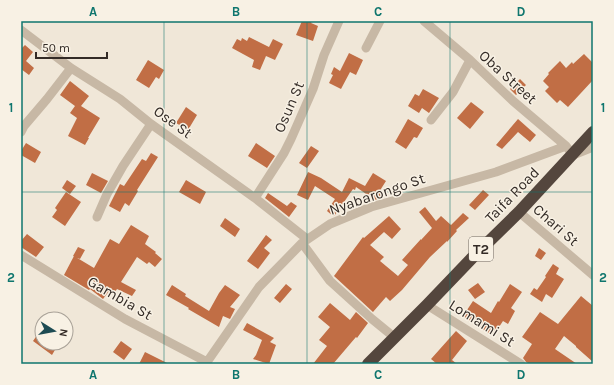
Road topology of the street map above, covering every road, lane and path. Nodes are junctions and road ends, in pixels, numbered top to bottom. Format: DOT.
graph roads {
  1 [pos="339,21"];
  2 [pos="380,21"];
  3 [pos="424,21"];
  4 [pos="21,30"];
  5 [pos="366,48"];
  6 [pos="470,60"];
  7 [pos="71,68"];
  8 [pos="430,120"];
  9 [pos="151,124"];
  10 [pos="21,132"];
  11 [pos="593,132"];
  12 [pos="593,148"];
  13 [pos="569,150"];
  14 [pos="255,198"];
  15 [pos="519,212"];
  16 [pos="97,217"];
  17 [pos="304,241"];
  18 [pos="21,255"];
  19 [pos="593,275"];
  20 [pos="428,305"];
  21 [pos="394,337"];
  22 [pos="207,363"];
  23 [pos="368,364"];
  24 [pos="521,364"];
  1 -- 14 [label="street, Osun St"];
  2 -- 5 [label="street"];
  3 -- 6 [label="street, Oba Street"];
  4 -- 7 [label="street, Ose St"];
  6 -- 8 [label="street"];
  6 -- 13 [label="street, Oba Street"];
  7 -- 9 [label="street, Ose St"];
  7 -- 10 [label="street"];
  9 -- 14 [label="street, Ose St"];
  9 -- 16 [label="street"];
  11 -- 13 [label="highway, Taifa Road / T2"];
  12 -- 13 [label="street, Nyabarongo St"];
  13 -- 15 [label="highway, Taifa Road / T2"];
  13 -- 17 [label="street, Nyabarongo St"];
  14 -- 17 [label="street, Ose St"];
  15 -- 19 [label="street, Chari St"];
  15 -- 20 [label="highway, Taifa Road / T2"];
  17 -- 21 [label="street, Ose St"];
  17 -- 22 [label="street, Nyabarongo St"];
  18 -- 22 [label="street, Gambia St"];
  20 -- 21 [label="highway, Taifa Road / T2"];
  20 -- 24 [label="street, Lomami St"];
  21 -- 23 [label="highway, Taifa Road / T2"];
}
